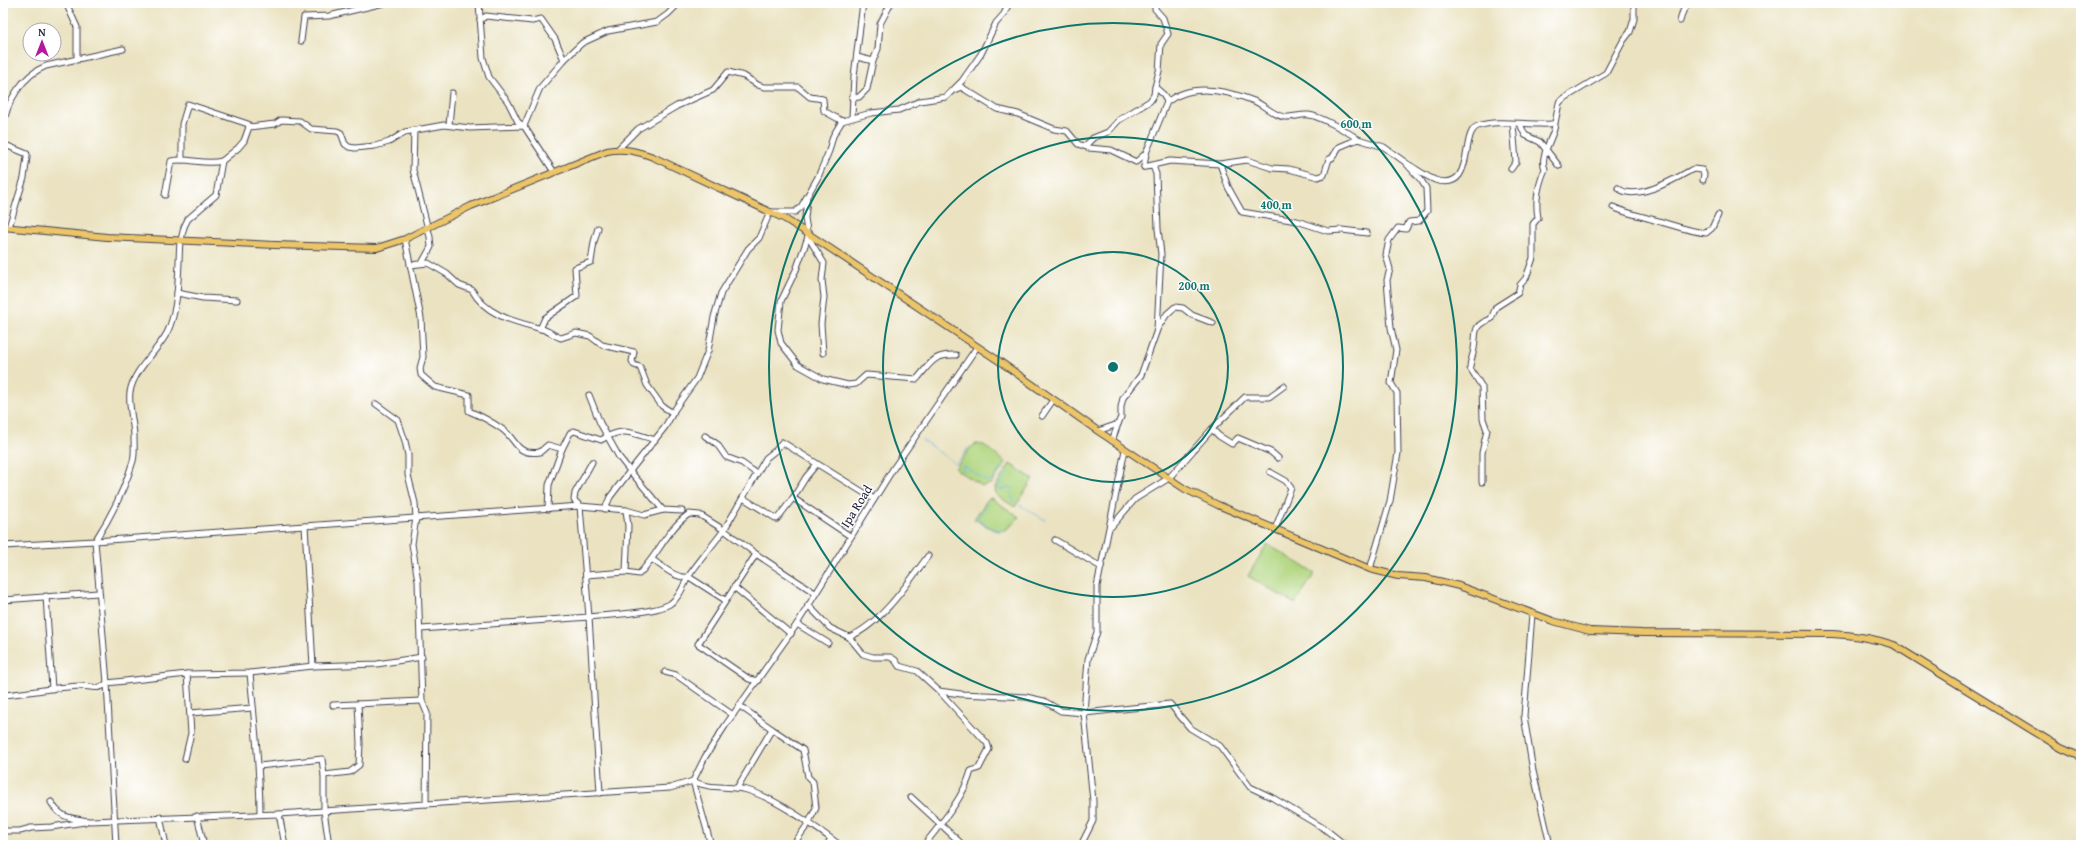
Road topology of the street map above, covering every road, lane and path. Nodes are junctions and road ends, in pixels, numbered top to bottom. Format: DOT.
graph roads {
  1 [pos="66,3"];
  2 [pos="384,3"];
  3 [pos="479,3"];
  4 [pos="679,3"];
  5 [pos="864,3"];
  6 [pos="891,3"];
  7 [pos="1009,3"];
  8 [pos="1155,3"];
  9 [pos="1634,3"];
  10 [pos="1689,3"];
  11 [pos="480,20"];
  12 [pos="1680,21"];
  13 [pos="301,41"];
  14 [pos="123,49"];
  15 [pos="857,56"];
  16 [pos="76,60"];
  17 [pos="564,60"];
  18 [pos="873,61"];
  19 [pos="1154,87"];
  20 [pos="949,92"];
  21 [pos="452,93"];
  22 [pos="852,98"];
  23 [pos="1167,102"];
  24 [pos="852,117"];
  25 [pos="842,121"];
  26 [pos="1513,124"];
  27 [pos="1520,124"];
  28 [pos="449,125"];
  29 [pos="1555,125"];
  30 [pos="524,126"];
  31 [pos="3,127"];
  32 [pos="249,127"];
  33 [pos="414,130"];
  34 [pos="1358,139"];
  35 [pos="3,144"];
  36 [pos="1085,146"];
  37 [pos="618,149"];
  38 [pos="1547,150"];
  39 [pos="1146,153"];
  40 [pos="182,160"];
  41 [pos="222,162"];
  42 [pos="1405,162"];
  43 [pos="1220,164"];
  44 [pos="1559,166"];
  45 [pos="1144,167"];
  46 [pos="1511,169"];
  47 [pos="554,172"];
  48 [pos="1703,180"];
  49 [pos="1618,188"];
  50 [pos="808,192"];
  51 [pos="165,195"];
  52 [pos="1613,207"];
  53 [pos="770,212"];
  54 [pos="1718,215"];
  55 [pos="428,226"];
  56 [pos="6,227"];
  57 [pos="598,228"];
  58 [pos="1367,233"];
  59 [pos="808,235"];
  60 [pos="405,239"];
  61 [pos="181,240"];
  62 [pos="422,263"];
  63 [pos="410,265"];
  64 [pos="177,293"];
  65 [pos="236,300"];
  66 [pos="1213,323"];
  67 [pos="540,329"];
  68 [pos="1156,330"];
  69 [pos="977,347"];
  70 [pos="823,353"];
  71 [pos="956,355"];
  72 [pos="1284,386"];
  73 [pos="589,395"];
  74 [pos="1053,400"];
  75 [pos="376,404"];
  76 [pos="673,413"];
  77 [pos="1042,416"];
  78 [pos="1118,424"];
  79 [pos="1212,429"];
  80 [pos="1098,431"];
  81 [pos="607,436"];
  82 [pos="705,436"];
  83 [pos="655,440"];
  84 [pos="1112,441"];
  85 [pos="562,449"];
  86 [pos="1125,450"];
  87 [pos="1278,458"];
  88 [pos="592,462"];
  89 [pos="816,465"];
  90 [pos="630,471"];
  91 [pos="1270,472"];
  92 [pos="756,473"];
  93 [pos="1169,478"];
  94 [pos="1482,482"];
  95 [pos="744,498"];
  96 [pos="793,498"];
  97 [pos="874,499"];
  98 [pos="580,506"];
  99 [pos="604,508"];
  100 [pos="548,509"];
  101 [pos="626,510"];
  102 [pos="663,510"];
  103 [pos="682,511"];
  104 [pos="416,518"];
  105 [pos="305,526"];
  106 [pos="1110,529"];
  107 [pos="1275,529"];
  108 [pos="724,530"];
  109 [pos="850,536"];
  110 [pos="1055,540"];
  111 [pos="95,541"];
  112 [pos="3,546"];
  113 [pos="756,554"];
  114 [pos="928,556"];
  115 [pos="653,560"];
  116 [pos="1101,567"];
  117 [pos="1370,569"];
  118 [pos="626,572"];
  119 [pos="586,575"];
  120 [pos="689,577"];
  121 [pos="734,587"];
  122 [pos="98,593"];
  123 [pos="815,593"];
  124 [pos="46,596"];
  125 [pos="3,600"];
  126 [pos="725,600"];
  127 [pos="808,604"];
  128 [pos="1532,614"];
  129 [pos="589,616"];
  130 [pos="797,624"];
  131 [pos="420,629"];
  132 [pos="791,634"];
  133 [pos="849,637"];
  134 [pos="828,643"];
  135 [pos="422,657"];
  136 [pos="313,666"];
  137 [pos="665,672"];
  138 [pos="250,673"];
  139 [pos="187,674"];
  140 [pos="758,680"];
  141 [pos="107,683"];
  142 [pos="52,690"];
  143 [pos="939,691"];
  144 [pos="3,695"];
  145 [pos="422,701"];
  146 [pos="358,704"];
  147 [pos="333,705"];
  148 [pos="740,706"];
  149 [pos="253,708"];
  150 [pos="190,713"];
  151 [pos="1084,713"];
  152 [pos="733,715"];
  153 [pos="772,730"];
  154 [pos="2081,757"];
  155 [pos="185,759"];
  156 [pos="259,766"];
  157 [pos="324,775"];
  158 [pos="693,781"];
  159 [pos="737,788"];
  160 [pos="600,793"];
  161 [pos="911,797"];
  162 [pos="51,802"];
  163 [pos="426,804"];
  164 [pos="324,811"];
  165 [pos="260,814"];
  166 [pos="279,814"];
  167 [pos="197,816"];
  168 [pos="160,817"];
  169 [pos="114,820"];
  170 [pos="90,821"];
  171 [pos="808,824"];
  172 [pos="941,824"];
  173 [pos="3,831"];
  174 [pos="831,839"];
  175 [pos="116,845"];
  176 [pos="166,845"];
  177 [pos="204,845"];
  178 [pos="285,845"];
  179 [pos="329,845"];
  180 [pos="711,845"];
  181 [pos="794,845"];
  182 [pos="827,845"];
  183 [pos="840,845"];
  184 [pos="924,845"];
  185 [pos="963,845"];
  186 [pos="1081,845"];
  187 [pos="1345,845"];
  188 [pos="1550,845"];
  1 -- 16 [label="street"];
  2 -- 13 [label="street"];
  3 -- 11 [label="street"];
  4 -- 17 [label="street"];
  5 -- 15 [label="street"];
  6 -- 18 [label="street"];
  7 -- 20 [label="street"];
  8 -- 19 [label="street"];
  9 -- 27 [label="street"];
  10 -- 12 [label="street"];
  11 -- 17 [label="street"];
  11 -- 30 [label="street"];
  14 -- 16 [label="street"];
  15 -- 18 [label="street"];
  15 -- 22 [label="street"];
  16 -- 31 [label="street"];
  17 -- 30 [label="street"];
  18 -- 22 [label="street"];
  19 -- 23 [label="street"];
  19 -- 36 [label="street"];
  20 -- 24 [label="street"];
  20 -- 36 [label="street"];
  21 -- 28 [label="street"];
  22 -- 24 [label="street"];
  23 -- 34 [label="street"];
  23 -- 39 [label="street"];
  24 -- 25 [label="street"];
  25 -- 37 [label="street"];
  25 -- 50 [label="street"];
  26 -- 27 [label="street"];
  26 -- 42 [label="street"];
  26 -- 46 [label="street"];
  27 -- 38 [label="street"];
  28 -- 30 [label="street"];
  28 -- 33 [label="street"];
  29 -- 38 [label="street"];
  30 -- 47 [label="street"];
  32 -- 33 [label="street"];
  32 -- 40 [label="street"];
  32 -- 41 [label="street"];
  33 -- 55 [label="street"];
  34 -- 42 [label="street"];
  34 -- 43 [label="street"];
  35 -- 56 [label="street"];
  36 -- 39 [label="street"];
  37 -- 47 [label="main road"];
  37 -- 53 [label="main road"];
  38 -- 44 [label="street"];
  38 -- 94 [label="street"];
  39 -- 45 [label="street"];
  40 -- 41 [label="street"];
  40 -- 51 [label="street"];
  41 -- 61 [label="street"];
  42 -- 117 [label="street"];
  43 -- 45 [label="street"];
  43 -- 58 [label="street"];
  45 -- 68 [label="street"];
  47 -- 55 [label="main road"];
  48 -- 49 [label="street"];
  50 -- 53 [label="street"];
  50 -- 59 [label="street"];
  52 -- 54 [label="street"];
  53 -- 59 [label="main road"];
  53 -- 76 [label="street"];
  55 -- 60 [label="main road"];
  55 -- 62 [label="street"];
  56 -- 61 [label="main road"];
  57 -- 67 [label="street"];
  59 -- 69 [label="main road"];
  59 -- 70 [label="street"];
  59 -- 71 [label="street"];
  60 -- 61 [label="main road"];
  60 -- 63 [label="street"];
  61 -- 64 [label="street"];
  62 -- 63 [label="street"];
  62 -- 67 [label="street"];
  63 -- 85 [label="street"];
  64 -- 65 [label="street"];
  64 -- 111 [label="street"];
  66 -- 68 [label="street"];
  67 -- 76 [label="street"];
  68 -- 78 [label="street"];
  69 -- 74 [label="main road"];
  69 -- 97 [label="street, Ipa Road"];
  72 -- 79 [label="street"];
  73 -- 81 [label="street"];
  74 -- 77 [label="street"];
  74 -- 80 [label="main road"];
  75 -- 104 [label="street"];
  76 -- 83 [label="street"];
  78 -- 80 [label="street"];
  78 -- 84 [label="street"];
  79 -- 87 [label="street"];
  79 -- 93 [label="street"];
  80 -- 84 [label="main road"];
  81 -- 83 [label="street"];
  81 -- 85 [label="street"];
  81 -- 90 [label="street"];
  82 -- 92 [label="street"];
  83 -- 90 [label="street"];
  84 -- 86 [label="main road"];
  85 -- 100 [label="street"];
  86 -- 93 [label="main road"];
  86 -- 106 [label="street"];
  88 -- 98 [label="street"];
  89 -- 92 [label="street"];
  89 -- 96 [label="street"];
  89 -- 97 [label="street"];
  90 -- 99 [label="street"];
  90 -- 102 [label="street"];
  91 -- 107 [label="street"];
  92 -- 95 [label="street"];
  93 -- 106 [label="street"];
  93 -- 107 [label="main road"];
  95 -- 96 [label="street"];
  95 -- 108 [label="street"];
  96 -- 109 [label="street"];
  97 -- 109 [label="street, Ipa Road"];
  98 -- 99 [label="street"];
  98 -- 100 [label="street"];
  98 -- 119 [label="street"];
  99 -- 101 [label="street"];
  100 -- 104 [label="street"];
  101 -- 102 [label="street"];
  101 -- 118 [label="street"];
  102 -- 103 [label="street"];
  104 -- 105 [label="street"];
  104 -- 131 [label="street"];
  105 -- 111 [label="street"];
  105 -- 136 [label="street"];
  106 -- 116 [label="street"];
  107 -- 117 [label="main road"];
  108 -- 113 [label="street"];
  108 -- 115 [label="street"];
  108 -- 120 [label="street"];
  109 -- 123 [label="street, Ipa Road"];
  110 -- 116 [label="street"];
  111 -- 112 [label="street"];
  111 -- 122 [label="street"];
  113 -- 121 [label="street"];
  113 -- 123 [label="street"];
  114 -- 133 [label="street"];
  115 -- 118 [label="street"];
  115 -- 120 [label="street"];
  116 -- 151 [label="street"];
  117 -- 128 [label="main road"];
  118 -- 119 [label="street"];
  119 -- 129 [label="street"];
  120 -- 126 [label="street"];
  120 -- 129 [label="street"];
  121 -- 126 [label="street"];
  121 -- 132 [label="street"];
  122 -- 124 [label="street"];
  122 -- 141 [label="street"];
  123 -- 127 [label="street, Ipa Road"];
  124 -- 125 [label="street"];
  124 -- 142 [label="street"];
  126 -- 140 [label="street"];
  127 -- 130 [label="street, Ipa Road"];
  127 -- 133 [label="street"];
  128 -- 154 [label="main road"];
  128 -- 188 [label="street"];
  129 -- 131 [label="street"];
  129 -- 160 [label="street"];
  130 -- 132 [label="street, Ipa Road"];
  130 -- 134 [label="street"];
  131 -- 135 [label="street"];
  132 -- 140 [label="street, Ipa Road"];
  133 -- 143 [label="street"];
  135 -- 136 [label="street"];
  135 -- 145 [label="street"];
  136 -- 138 [label="street"];
  137 -- 152 [label="street"];
  138 -- 139 [label="street"];
  138 -- 149 [label="street"];
  139 -- 141 [label="street"];
  139 -- 150 [label="street"];
  140 -- 148 [label="street, Ipa Road"];
  141 -- 142 [label="street"];
  141 -- 169 [label="street"];
  142 -- 144 [label="street"];
  143 -- 151 [label="street"];
  143 -- 172 [label="street"];
  145 -- 146 [label="street"];
  145 -- 163 [label="street"];
  146 -- 147 [label="street"];
  146 -- 157 [label="street"];
  148 -- 152 [label="street, Ipa Road"];
  148 -- 153 [label="street"];
  149 -- 150 [label="street"];
  149 -- 156 [label="street"];
  150 -- 155 [label="street"];
  151 -- 186 [label="street"];
  151 -- 187 [label="street"];
  152 -- 158 [label="street, Ipa Road"];
  153 -- 159 [label="street"];
  153 -- 171 [label="street"];
  156 -- 157 [label="street"];
  156 -- 165 [label="street"];
  157 -- 164 [label="street"];
  158 -- 159 [label="street"];
  158 -- 160 [label="street"];
  158 -- 180 [label="street"];
  159 -- 171 [label="street"];
  160 -- 163 [label="street"];
  161 -- 172 [label="street"];
  162 -- 170 [label="street"];
  163 -- 164 [label="street"];
  164 -- 166 [label="street"];
  164 -- 179 [label="street"];
  165 -- 166 [label="street"];
  165 -- 167 [label="street"];
  166 -- 178 [label="street"];
  167 -- 168 [label="street"];
  167 -- 177 [label="street"];
  168 -- 169 [label="street"];
  168 -- 176 [label="street"];
  169 -- 170 [label="street"];
  169 -- 175 [label="street"];
  170 -- 173 [label="street"];
  171 -- 174 [label="street"];
  171 -- 181 [label="street"];
  172 -- 184 [label="street"];
  172 -- 185 [label="street"];
  174 -- 182 [label="street"];
  174 -- 183 [label="street"];
}
